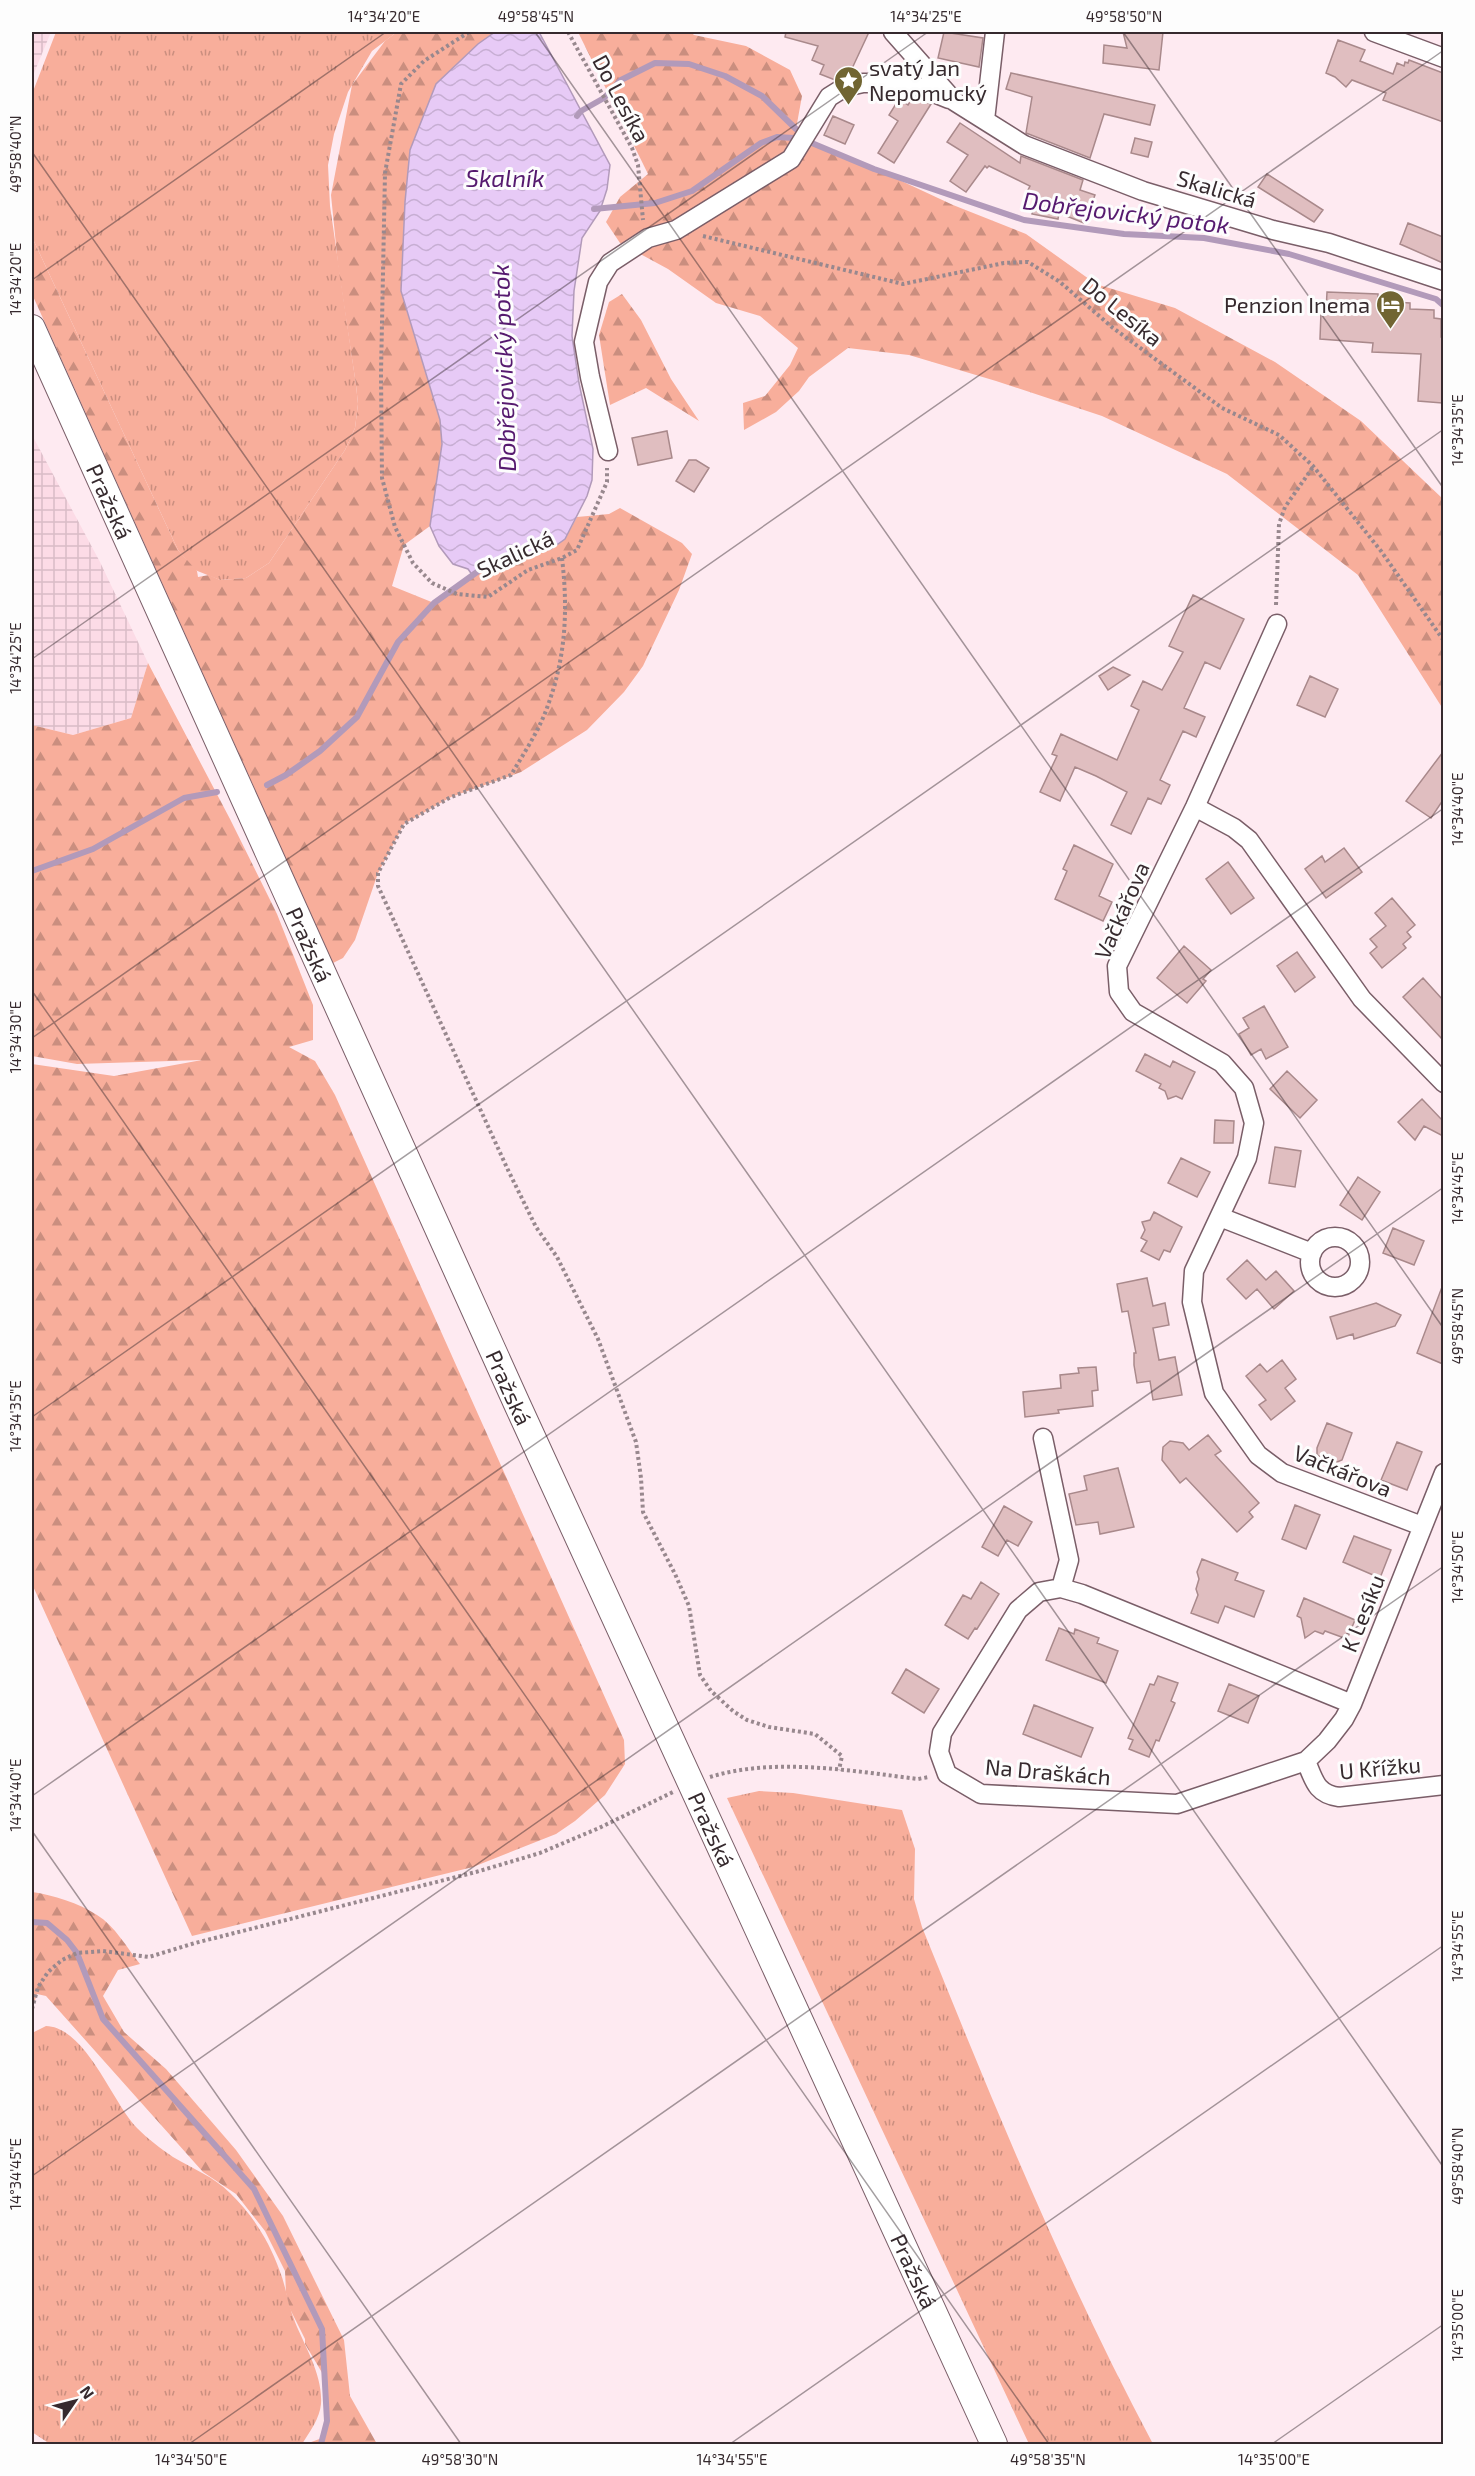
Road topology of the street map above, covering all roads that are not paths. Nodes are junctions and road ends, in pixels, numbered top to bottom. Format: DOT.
graph roads {
  1 [pos="893,32"];
  2 [pos="995,32"];
  3 [pos="1374,32"];
  4 [pos="1443,58"];
  5 [pos="954,101"];
  6 [pos="985,120"];
  7 [pos="1443,281"];
  8 [pos="32,328"];
  9 [pos="608,451"];
  10 [pos="1277,624"];
  11 [pos="1195,807"];
  12 [pos="1443,1083"];
  13 [pos="1220,1217"];
  14 [pos="1312,1253"];
  15 [pos="1043,1438"];
  16 [pos="1443,1473"];
  17 [pos="1422,1526"];
  18 [pos="1061,1588"];
  19 [pos="1352,1704"];
  20 [pos="1306,1761"];
  21 [pos="1443,1785"];
  22 [pos="994,2445"];
  1 -- 5 [label="street, Skalická"];
  2 -- 6 [label="street"];
  3 -- 4 [label="street"];
  5 -- 6 [label="street, Skalická"];
  5 -- 9 [label="street, Skalická"];
  6 -- 7 [label="street, Skalická"];
  8 -- 22 [label="main road, Pražská"];
  10 -- 11 [label="street, Vačkářova"];
  11 -- 12 [label="street"];
  11 -- 13 [label="street, Vačkářova"];
  13 -- 14 [label="street"];
  13 -- 17 [label="street, Vačkářova"];
  15 -- 18 [label="street"];
  16 -- 17 [label="street, K Lesíku"];
  17 -- 19 [label="street, K Lesíku"];
  18 -- 19 [label="street"];
  18 -- 20 [label="street, Na Draškách"];
  19 -- 20 [label="street, K Lesíku"];
  20 -- 21 [label="street, U Křížku"];
}
